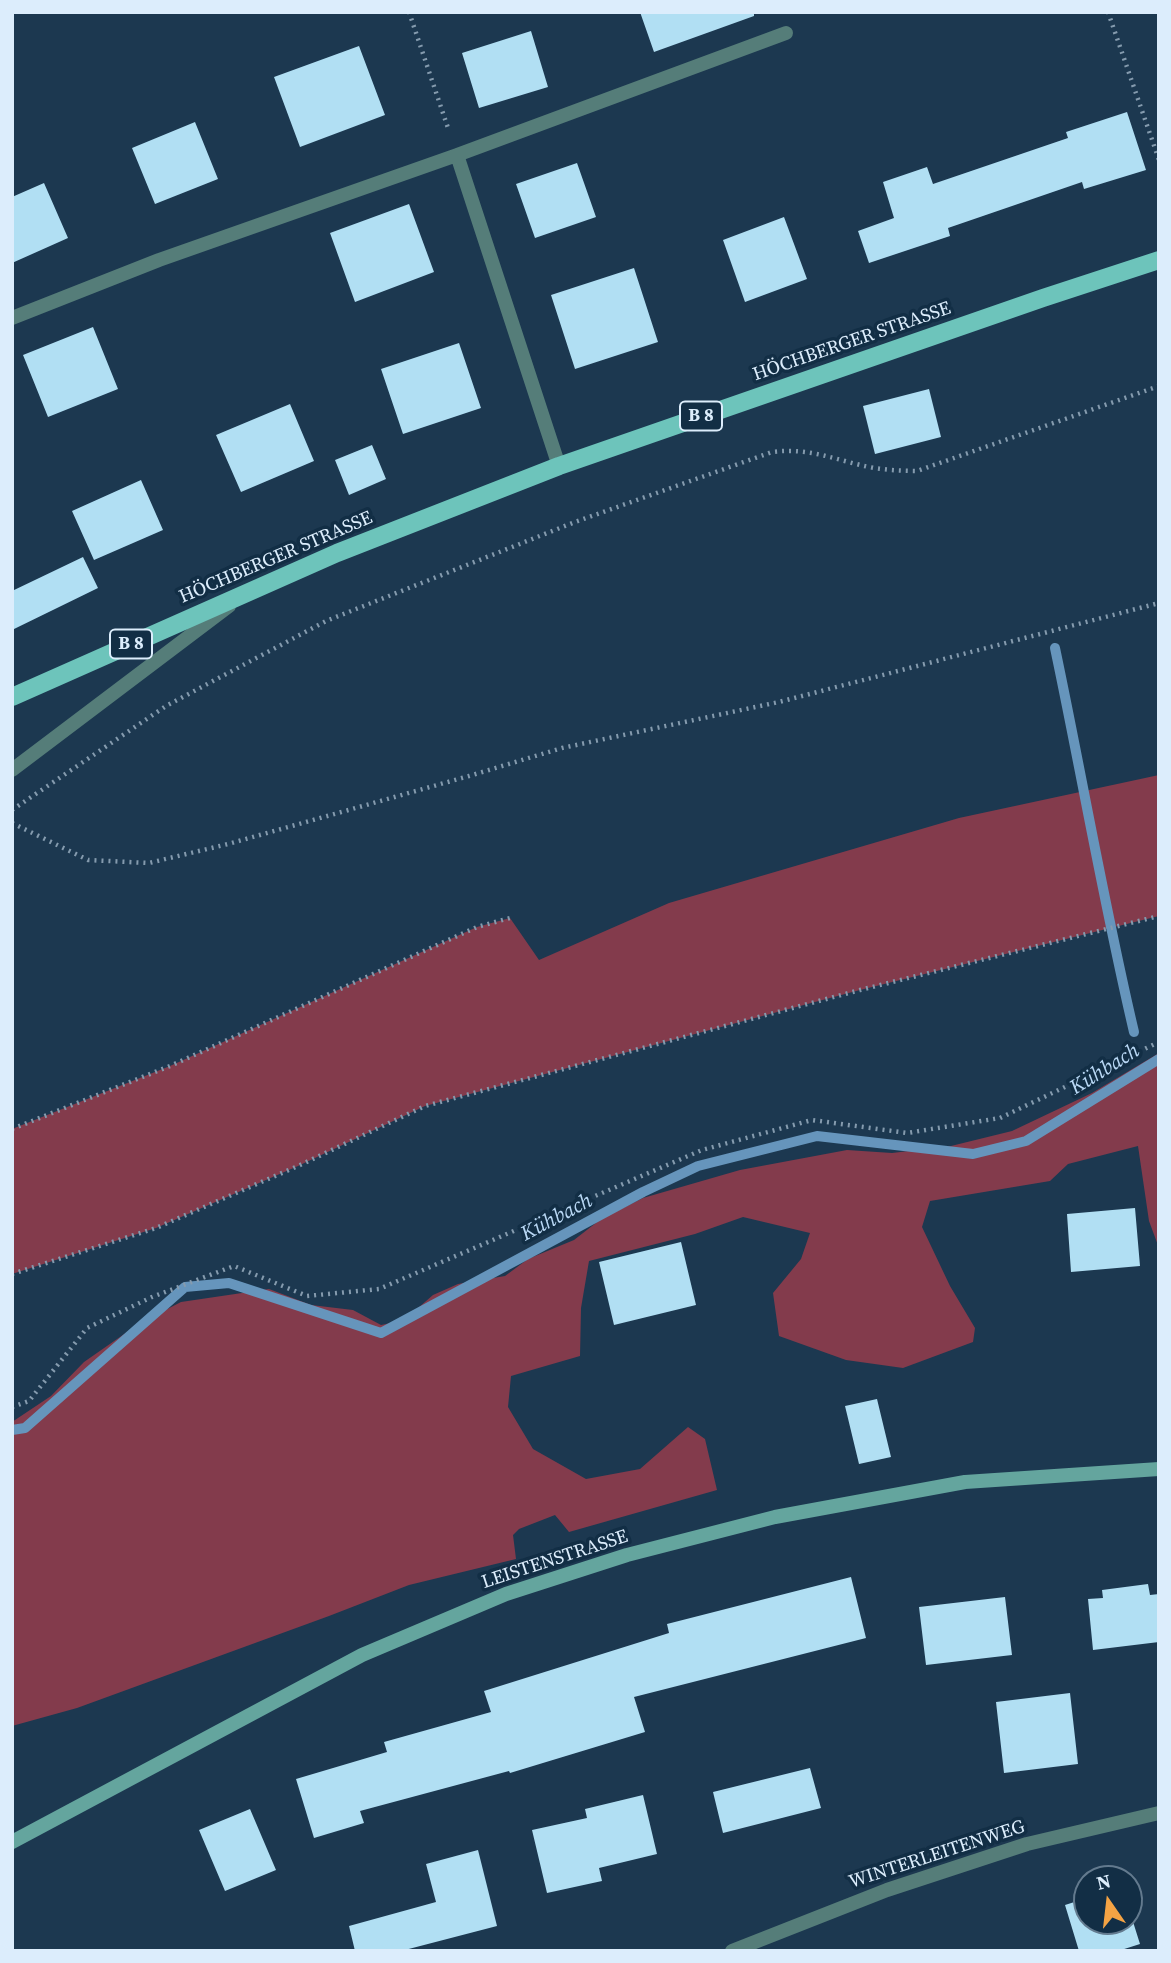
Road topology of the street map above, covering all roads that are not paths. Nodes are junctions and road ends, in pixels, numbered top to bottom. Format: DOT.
graph roads {
  1 [pos="786,33"];
  2 [pos="457,155"];
  3 [pos="1159,260"];
  4 [pos="12,318"];
  5 [pos="559,466"];
  6 [pos="250,590"];
  7 [pos="12,697"];
  8 [pos="12,771"];
  9 [pos="1159,1469"];
  10 [pos="1159,1813"];
  11 [pos="12,1842"];
  12 [pos="732,1951"];
  1 -- 2 [label="street"];
  2 -- 4 [label="street"];
  2 -- 5 [label="street"];
  3 -- 5 [label="main road, HÖCHBERGER STRASSE / B 8"];
  5 -- 6 [label="main road, HÖCHBERGER STRASSE / B 8"];
  6 -- 7 [label="main road, HÖCHBERGER STRASSE / B 8"];
  6 -- 8 [label="street"];
  9 -- 11 [label="main road, LEISTENSTRASSE"];
  10 -- 12 [label="street, WINTERLEITENWEG"];
}
